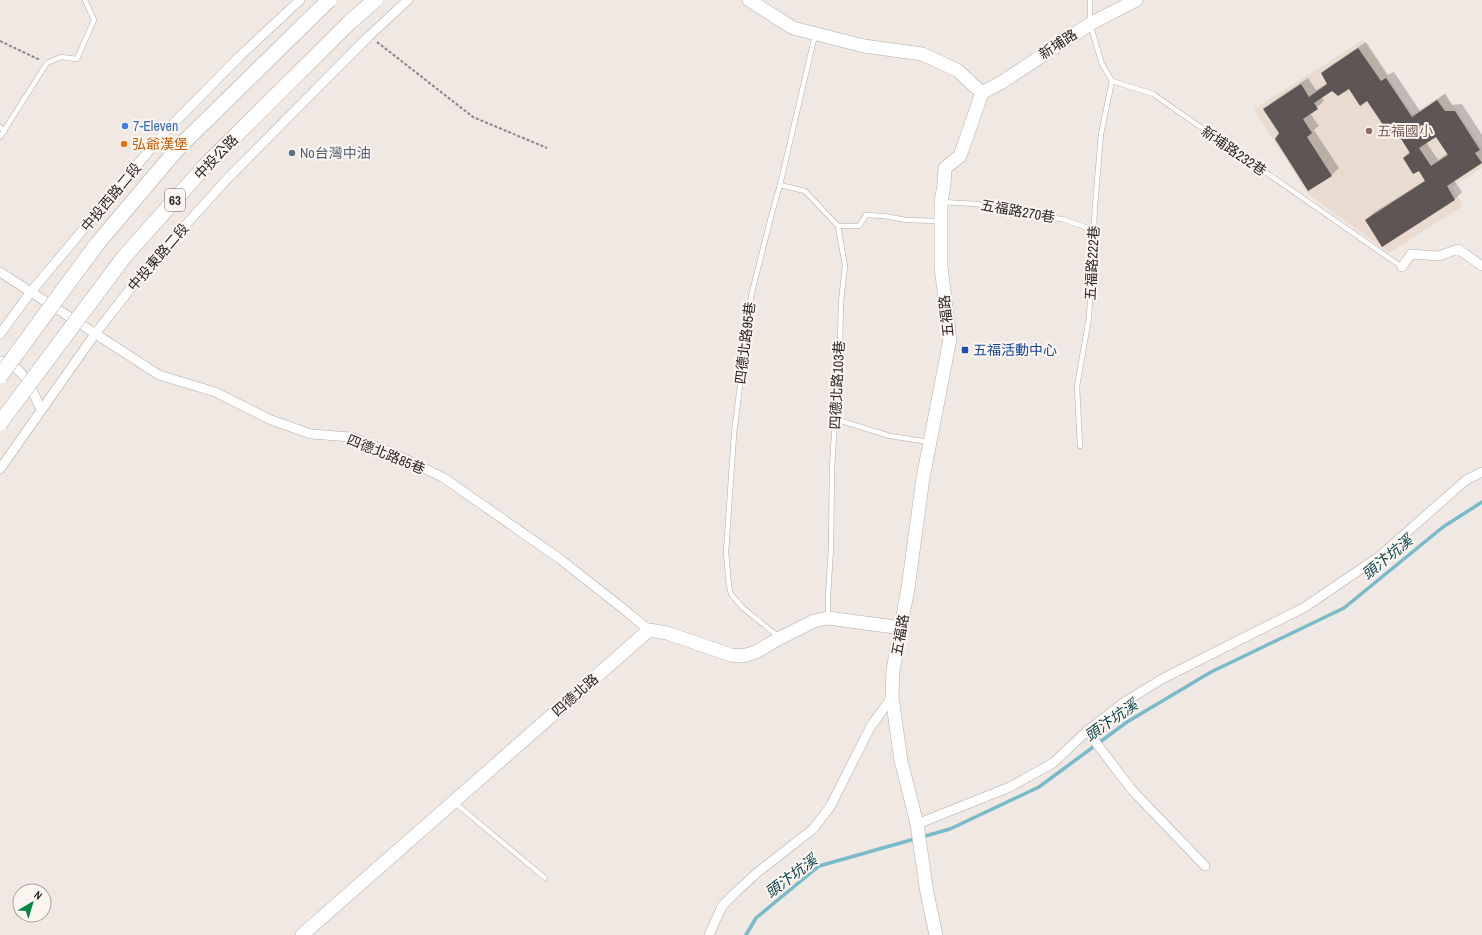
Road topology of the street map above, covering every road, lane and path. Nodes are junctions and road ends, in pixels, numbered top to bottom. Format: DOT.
graph roads {
  1 [pos="85,0"];
  2 [pos="300,0"];
  3 [pos="329,0"];
  4 [pos="375,0"];
  5 [pos="408,0"];
  6 [pos="749,0"];
  7 [pos="1090,0"];
  8 [pos="1136,0"];
  9 [pos="1090,24"];
  10 [pos="816,33"];
  11 [pos="369,36"];
  12 [pos="0,41"];
  13 [pos="47,62"];
  14 [pos="1112,81"];
  15 [pos="982,93"];
  16 [pos="0,127"];
  17 [pos="5,131"];
  18 [pos="0,137"];
  19 [pos="547,148"];
  20 [pos="780,185"];
  21 [pos="941,202"];
  22 [pos="941,221"];
  23 [pos="838,226"];
  24 [pos="1094,230"];
  25 [pos="1482,266"];
  26 [pos="1402,267"];
  27 [pos="0,272"];
  28 [pos="30,293"];
  29 [pos="0,334"];
  30 [pos="95,334"];
  31 [pos="0,361"];
  32 [pos="0,376"];
  33 [pos="41,410"];
  34 [pos="835,419"];
  35 [pos="0,423"];
  36 [pos="929,442"];
  37 [pos="1080,446"];
  38 [pos="0,468"];
  39 [pos="1482,472"];
  40 [pos="828,618"];
  41 [pos="902,628"];
  42 [pos="649,630"];
  43 [pos="780,638"];
  44 [pos="892,697"];
  45 [pos="1087,731"];
  46 [pos="454,802"];
  47 [pos="917,824"];
  48 [pos="1205,866"];
  49 [pos="545,878"];
  50 [pos="302,935"];
  51 [pos="709,935"];
  52 [pos="936,935"];
  1 -- 13 [label="lane"];
  2 -- 28 [label="street, 中投西路二段"];
  3 -- 32 [label="main road, 63, bridge"];
  4 -- 35 [label="main road, 中投公路 / 63, bridge"];
  5 -- 11 [label="street, 中投東路二段"];
  6 -- 10 [label="street"];
  7 -- 9 [label="lane"];
  8 -- 9 [label="street, 新埔路"];
  9 -- 14 [label="lane"];
  9 -- 15 [label="street, 新埔路"];
  10 -- 15 [label="street"];
  10 -- 20 [label="lane, 四德北路95巷"];
  11 -- 19 [label="path"];
  11 -- 30 [label="street, 中投東路二段"];
  12 -- 13 [label="path"];
  13 -- 17 [label="lane"];
  14 -- 24 [label="lane, 五福路222巷"];
  14 -- 26 [label="lane, 新埔路232巷"];
  15 -- 21 [label="street, 五福路"];
  16 -- 17 [label="lane"];
  17 -- 18 [label="lane"];
  20 -- 23 [label="lane"];
  20 -- 43 [label="lane, 四德北路95巷"];
  21 -- 22 [label="street, 五福路"];
  21 -- 24 [label="lane, 五福路270巷"];
  22 -- 23 [label="lane"];
  22 -- 36 [label="street, 五福路"];
  23 -- 34 [label="lane, 四德北路103巷"];
  24 -- 37 [label="lane, 五福路222巷"];
  25 -- 26 [label="street"];
  27 -- 28 [label="street, 四德北路85巷"];
  28 -- 29 [label="street, 中投西路二段"];
  28 -- 30 [label="street, 四德北路85巷"];
  30 -- 33 [label="street, 中投東路二段"];
  30 -- 42 [label="street, 四德北路85巷"];
  31 -- 33 [label="street"];
  33 -- 38 [label="street, 中投東路二段"];
  34 -- 36 [label="lane"];
  34 -- 40 [label="lane, 四德北路103巷"];
  36 -- 41 [label="street, 五福路"];
  39 -- 45 [label="street"];
  40 -- 41 [label="street"];
  40 -- 43 [label="street"];
  41 -- 44 [label="street, 五福路"];
  42 -- 43 [label="street"];
  42 -- 46 [label="street, 四德北路"];
  44 -- 47 [label="street, 五福路"];
  44 -- 51 [label="street"];
  45 -- 47 [label="street"];
  45 -- 48 [label="street"];
  46 -- 49 [label="lane"];
  46 -- 50 [label="street, 四德北路"];
  47 -- 52 [label="street, 五福路"];
}
